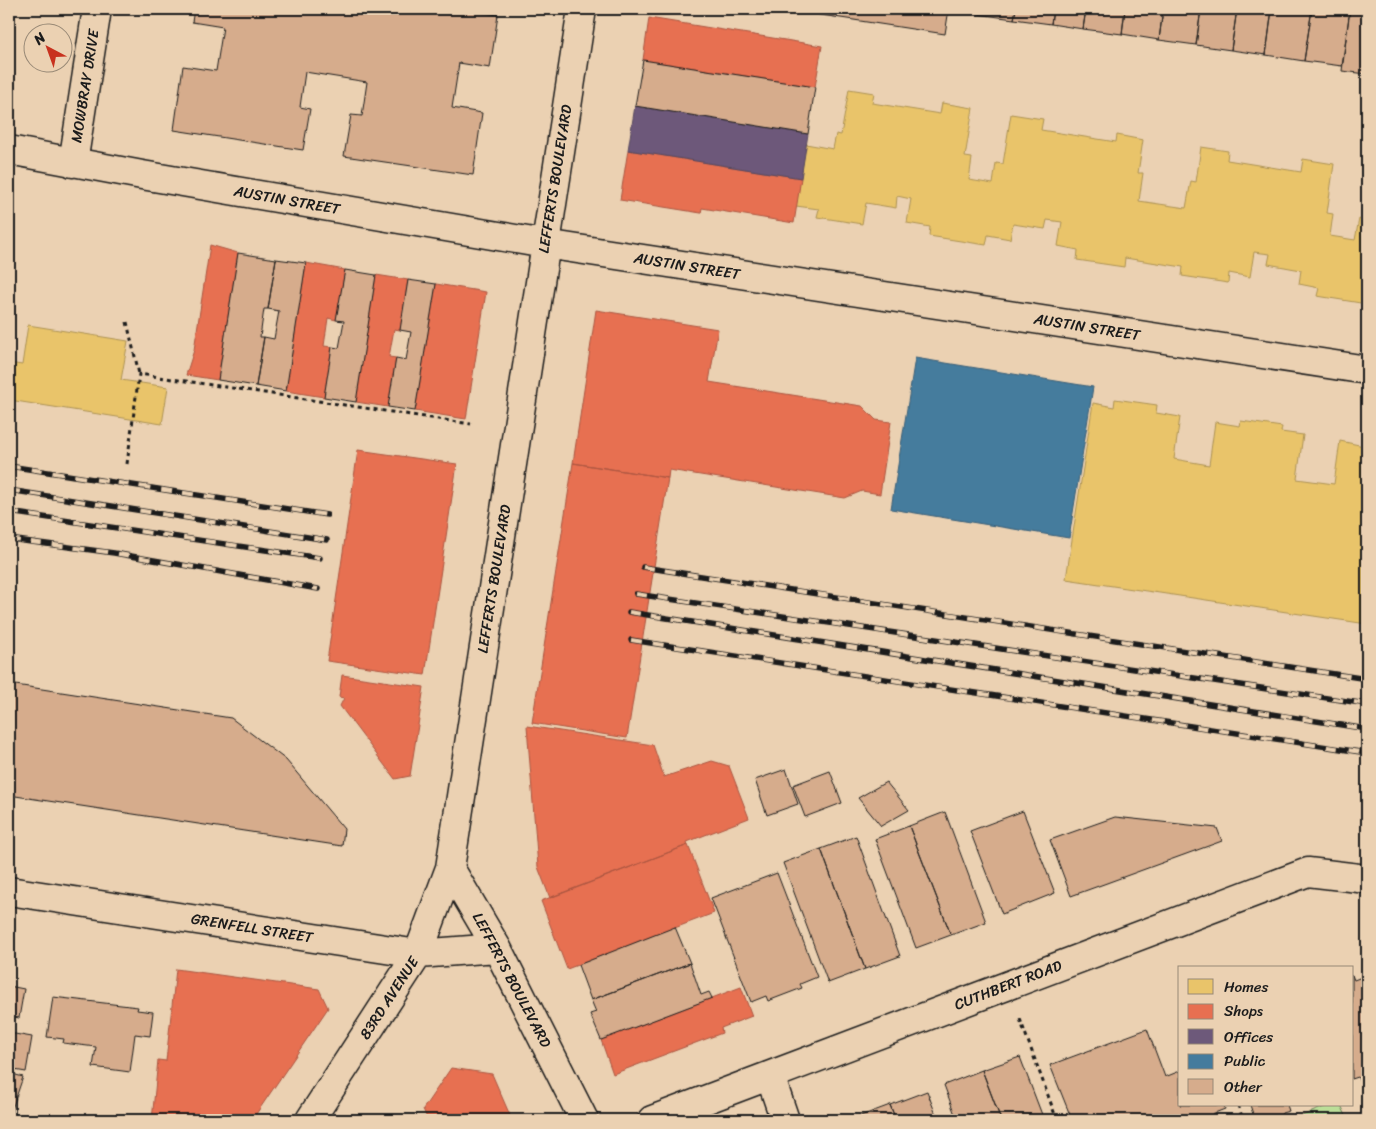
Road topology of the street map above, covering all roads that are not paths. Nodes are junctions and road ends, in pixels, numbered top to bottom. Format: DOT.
graph roads {
  1 [pos="97,9"];
  2 [pos="582,9"];
  3 [pos="9,150"];
  4 [pos="73,163"];
  5 [pos="545,244"];
  6 [pos="1367,370"];
  7 [pos="450,868"];
  8 [pos="1367,879"];
  9 [pos="9,891"];
  10 [pos="497,948"];
  11 [pos="418,954"];
  12 [pos="770,1076"];
  13 [pos="310,1120"];
  14 [pos="584,1120"];
  15 [pos="652,1120"];
  16 [pos="785,1120"];
  1 -- 4 [label="street, MOWBRAY DRIVE"];
  2 -- 5 [label="street, LEFFERTS BOULEVARD"];
  3 -- 4 [label="street, AUSTIN STREET"];
  4 -- 5 [label="street, AUSTIN STREET"];
  5 -- 6 [label="street, AUSTIN STREET"];
  5 -- 7 [label="street, LEFFERTS BOULEVARD"];
  7 -- 10 [label="street, LEFFERTS BOULEVARD"];
  7 -- 11 [label="street, 83RD AVENUE"];
  8 -- 12 [label="street, CUTHBERT ROAD"];
  9 -- 11 [label="street, GRENFELL STREET"];
  10 -- 11 [label="street, GRENFELL STREET"];
  10 -- 14 [label="street, LEFFERTS BOULEVARD"];
  11 -- 13 [label="street, 83RD AVENUE"];
  12 -- 15 [label="street, CUTHBERT ROAD"];
  12 -- 16 [label="street"];
}
